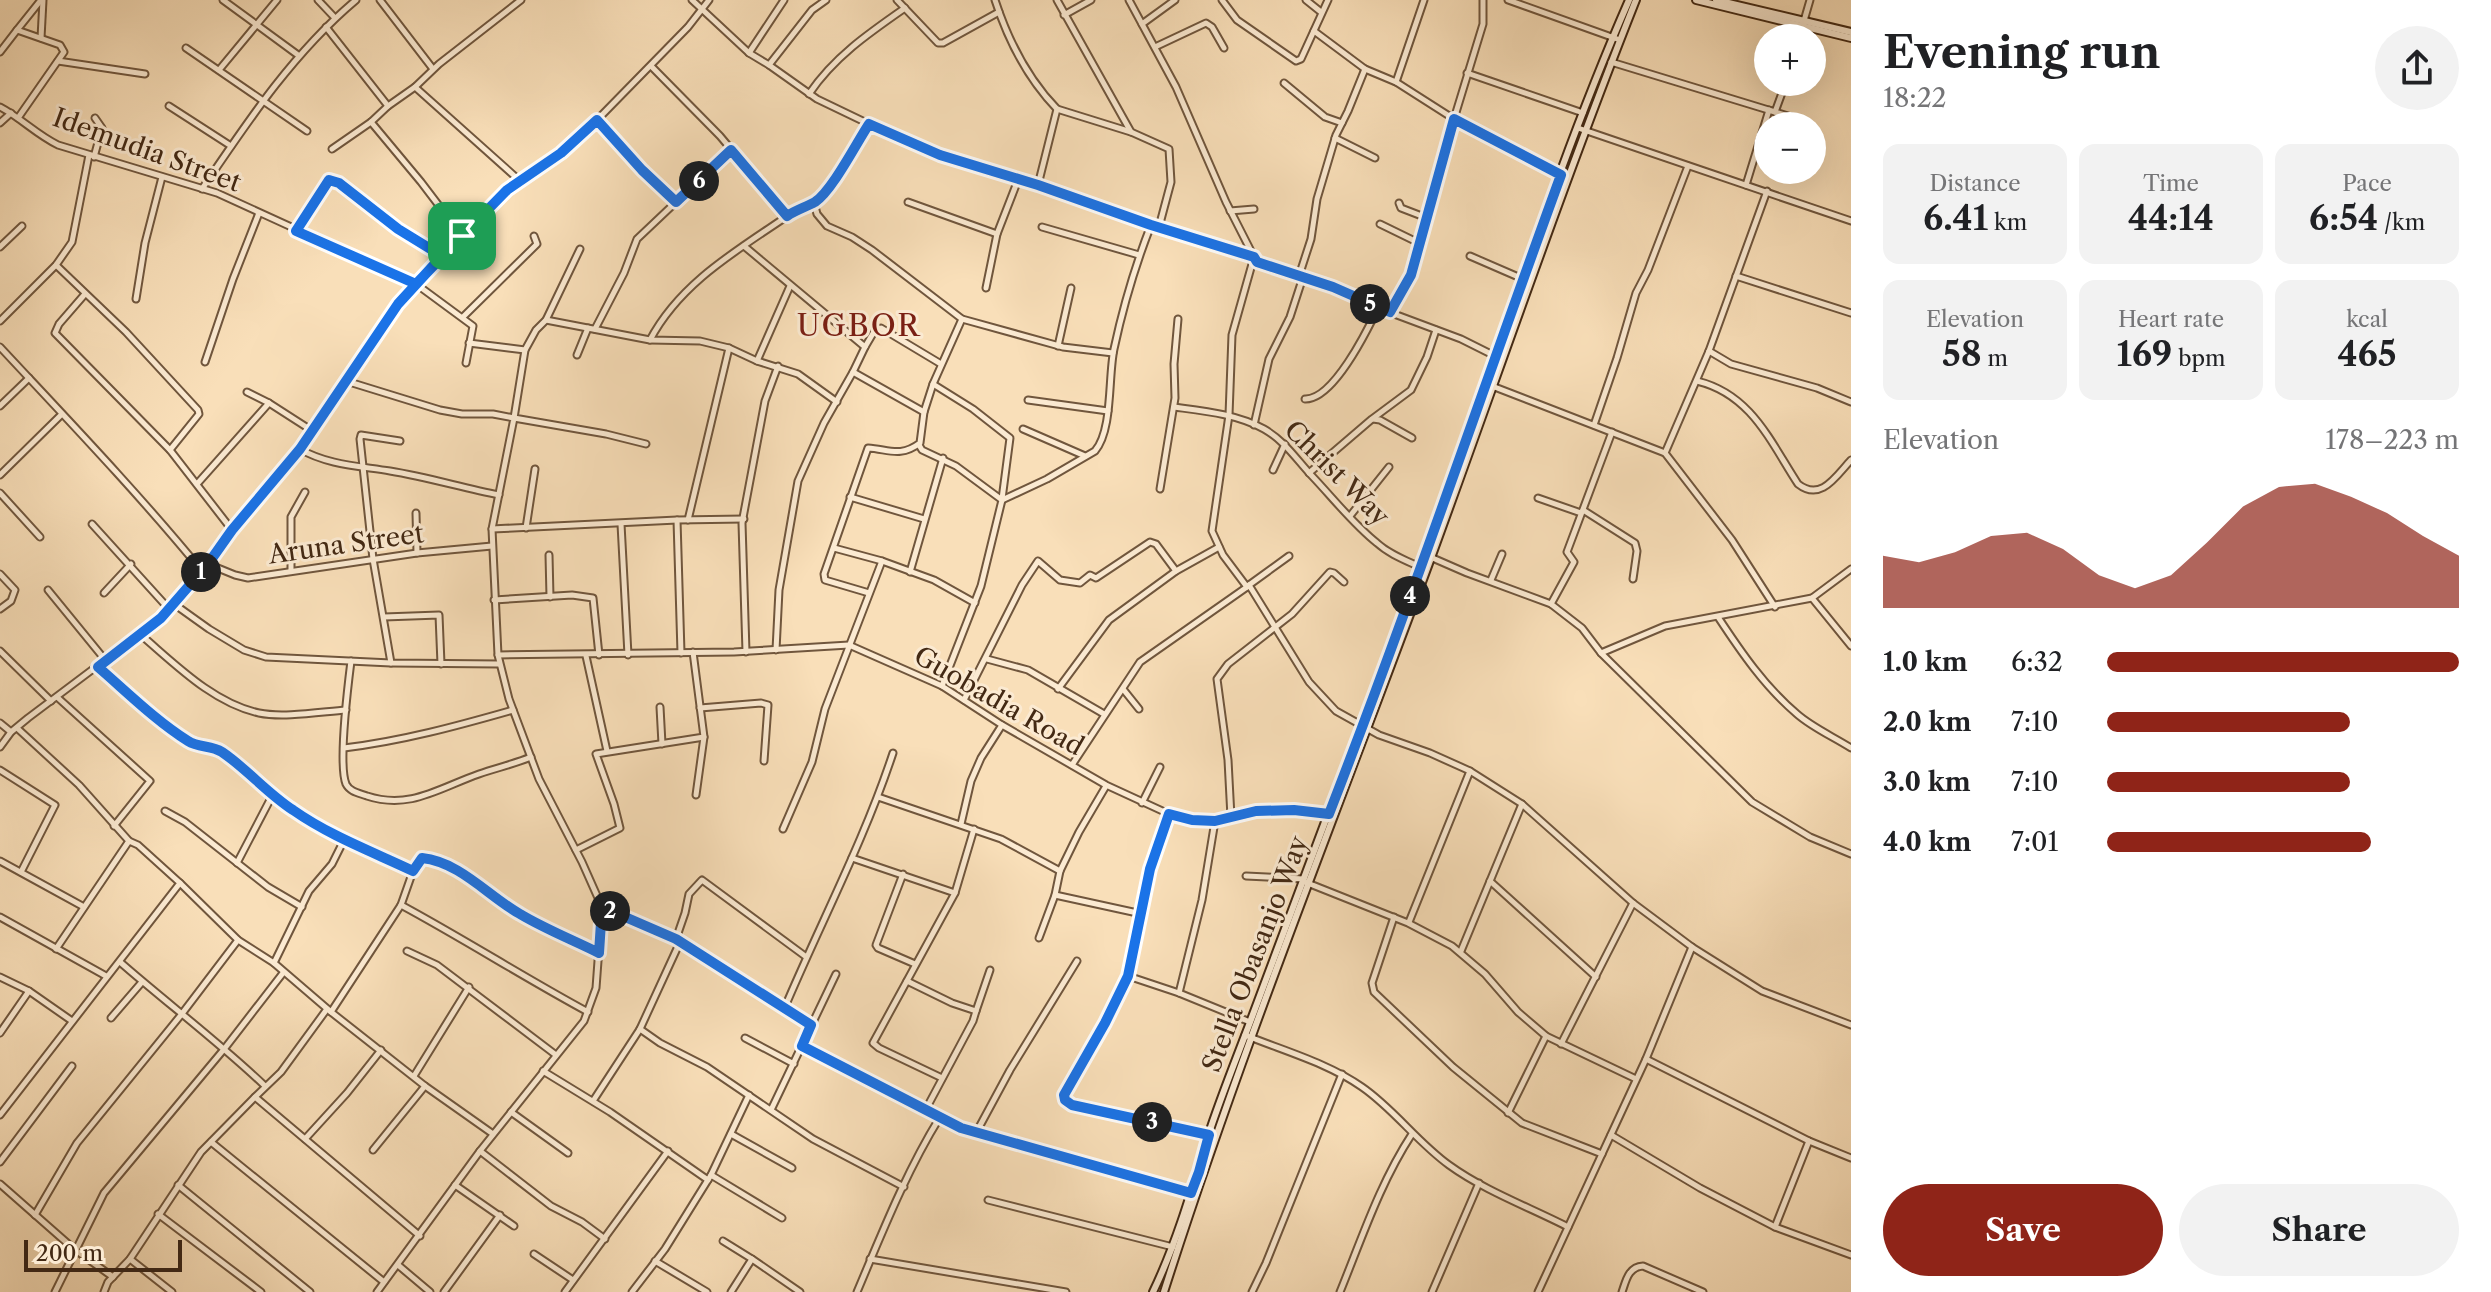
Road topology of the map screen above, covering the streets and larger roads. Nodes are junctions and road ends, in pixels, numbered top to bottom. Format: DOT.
graph roads {
  1 [pos="42,0"];
  2 [pos="223,0"];
  3 [pos="277,0"];
  4 [pos="318,0"];
  5 [pos="356,0"];
  6 [pos="380,0"];
  7 [pos="521,0"];
  8 [pos="692,0"];
  9 [pos="709,0"];
  10 [pos="784,0"];
  11 [pos="826,0"];
  12 [pos="897,0"];
  13 [pos="995,0"];
  14 [pos="1057,0"];
  15 [pos="1091,0"];
  16 [pos="1129,0"];
  17 [pos="1175,0"];
  18 [pos="1222,0"];
  19 [pos="1306,0"];
  20 [pos="1328,0"];
  21 [pos="1424,0"];
  22 [pos="1483,0"];
  23 [pos="1508,0"];
  24 [pos="1629,0"];
  25 [pos="1636,0"];
  26 [pos="1696,0"];
  27 [pos="1716,0"];
  28 [pos="1810,0"];
  29 [pos="905,8"];
  30 [pos="701,10"];
  31 [pos="999,12"];
  32 [pos="1321,12"];
  33 [pos="1064,15"];
  34 [pos="335,18"];
  35 [pos="255,24"];
  36 [pos="1142,24"];
  37 [pos="1803,24"];
  38 [pos="326,27"];
  39 [pos="1826,28"];
  40 [pos="17,30"];
  41 [pos="1314,31"];
  42 [pos="1826,31"];
  43 [pos="1851,32"];
  44 [pos="41,38"];
  45 [pos="1851,38"];
  46 [pos="1617,39"];
  47 [pos="1155,47"];
  48 [pos="186,48"];
  49 [pos="1224,48"];
  50 [pos="0,52"];
  51 [pos="749,53"];
  52 [pos="298,55"];
  53 [pos="58,61"];
  54 [pos="1608,61"];
  55 [pos="769,65"];
  56 [pos="651,66"];
  57 [pos="433,69"];
  58 [pos="1365,69"];
  59 [pos="219,70"];
  60 [pos="1467,73"];
  61 [pos="145,74"];
  62 [pos="1396,82"];
  63 [pos="1284,83"];
  64 [pos="415,87"];
  65 [pos="809,94"];
  66 [pos="1779,96"];
  67 [pos="264,100"];
  68 [pos="169,106"];
  69 [pos="388,106"];
  70 [pos="0,107"];
  71 [pos="1057,109"];
  72 [pos="1772,111"];
  73 [pos="1775,112"];
  74 [pos="12,113"];
  75 [pos="1583,113"];
  76 [pos="18,118"];
  77 [pos="95,118"];
  78 [pos="1454,119"];
  79 [pos="597,120"];
  80 [pos="371,122"];
  81 [pos="0,123"];
  82 [pos="1342,123"];
  83 [pos="869,124"];
  84 [pos="1582,129"];
  85 [pos="307,131"];
  86 [pos="1131,132"];
  87 [pos="1335,138"];
  88 [pos="231,146"];
  89 [pos="332,149"];
  90 [pos="731,150"];
  91 [pos="91,156"];
  92 [pos="1375,158"];
  93 [pos="1688,166"];
  94 [pos="1561,175"];
  95 [pos="162,177"];
  96 [pos="519,180"];
  97 [pos="1018,180"];
  98 [pos="1038,185"];
  99 [pos="1746,185"];
  100 [pos="202,189"];
  101 [pos="1767,191"];
  102 [pos="676,202"];
  103 [pos="908,202"];
  104 [pos="814,203"];
  105 [pos="1399,203"];
  106 [pos="1254,209"];
  107 [pos="1230,211"];
  108 [pos="259,213"];
  109 [pos="787,216"];
  110 [pos="1427,218"];
  111 [pos="1851,221"];
  112 [pos="1380,224"];
  113 [pos="1151,225"];
  114 [pos="22,226"];
  115 [pos="1042,227"];
  116 [pos="1159,227"];
  117 [pos="296,231"];
  118 [pos="997,234"];
  119 [pos="462,236"];
  120 [pos="534,236"];
  121 [pos="1421,244"];
  122 [pos="744,246"];
  123 [pos="0,247"];
  124 [pos="580,249"];
  125 [pos="1139,255"];
  126 [pos="442,256"];
  127 [pos="1470,256"];
  128 [pos="1254,257"];
  129 [pos="56,265"];
  130 [pos="1736,276"];
  131 [pos="1301,277"];
  132 [pos="1523,279"];
  133 [pos="416,284"];
  134 [pos="790,286"];
  135 [pos="986,288"];
  136 [pos="1071,288"];
  137 [pos="85,294"];
  138 [pos="136,299"];
  139 [pos="1378,308"];
  140 [pos="1390,312"];
  141 [pos="1851,313"];
  142 [pos="463,317"];
  143 [pos="962,319"];
  144 [pos="1178,319"];
  145 [pos="546,320"];
  146 [pos="0,321"];
  147 [pos="592,328"];
  148 [pos="1436,330"];
  149 [pos="650,340"];
  150 [pos="469,343"];
  151 [pos="1058,346"];
  152 [pos="0,347"];
  153 [pos="865,347"];
  154 [pos="729,348"];
  155 [pos="525,350"];
  156 [pos="1709,351"];
  157 [pos="1113,353"];
  158 [pos="577,355"];
  159 [pos="1495,356"];
  160 [pos="757,361"];
  161 [pos="205,362"];
  162 [pos="466,363"];
  163 [pos="941,364"];
  164 [pos="778,366"];
  165 [pos="853,372"];
  166 [pos="29,378"];
  167 [pos="346,381"];
  168 [pos="1697,381"];
  169 [pos="933,384"];
  170 [pos="1489,385"];
  171 [pos="247,392"];
  172 [pos="1305,399"];
  173 [pos="1028,400"];
  174 [pos="837,402"];
  175 [pos="1851,402"];
  176 [pos="269,403"];
  177 [pos="0,406"];
  178 [pos="1174,407"];
  179 [pos="1108,411"];
  180 [pos="924,412"];
  181 [pos="62,414"];
  182 [pos="1229,415"];
  183 [pos="514,418"];
  184 [pos="1372,419"];
  185 [pos="1254,425"];
  186 [pos="1594,425"];
  187 [pos="1023,429"];
  188 [pos="311,430"];
  189 [pos="1612,432"];
  190 [pos="1412,438"];
  191 [pos="400,441"];
  192 [pos="646,444"];
  193 [pos="1285,444"];
  194 [pos="919,445"];
  195 [pos="300,449"];
  196 [pos="170,450"];
  197 [pos="1665,453"];
  198 [pos="1086,456"];
  199 [pos="943,458"];
  200 [pos="1851,460"];
  201 [pos="1389,467"];
  202 [pos="363,468"];
  203 [pos="535,469"];
  204 [pos="1273,470"];
  205 [pos="1309,473"];
  206 [pos="0,475"];
  207 [pos="197,484"];
  208 [pos="1160,489"];
  209 [pos="305,492"];
  210 [pos="0,493"];
  211 [pos="499,495"];
  212 [pos="850,497"];
  213 [pos="1538,498"];
  214 [pos="1002,500"];
  215 [pos="1582,511"];
  216 [pos="416,513"];
  217 [pos="1350,516"];
  218 [pos="744,519"];
  219 [pos="924,519"];
  220 [pos="677,520"];
  221 [pos="688,520"];
  222 [pos="92,524"];
  223 [pos="621,524"];
  224 [pos="526,528"];
  225 [pos="492,529"];
  226 [pos="232,530"];
  227 [pos="40,537"];
  228 [pos="492,546"];
  229 [pos="1219,547"];
  230 [pos="834,548"];
  231 [pos="417,553"];
  232 [pos="1502,554"];
  233 [pos="549,555"];
  234 [pos="1289,556"];
  235 [pos="1428,556"];
  236 [pos="373,559"];
  237 [pos="882,561"];
  238 [pos="131,564"];
  239 [pos="208,564"];
  240 [pos="1420,567"];
  241 [pos="1851,569"];
  242 [pos="291,570"];
  243 [pos="202,571"];
  244 [pos="1176,571"];
  245 [pos="910,572"];
  246 [pos="0,574"];
  247 [pos="1633,579"];
  248 [pos="1491,580"];
  249 [pos="1344,582"];
  250 [pos="1248,586"];
  251 [pos="48,590"];
  252 [pos="104,593"];
  253 [pos="869,593"];
  254 [pos="550,597"];
  255 [pos="1812,598"];
  256 [pos="494,600"];
  257 [pos="975,603"];
  258 [pos="1551,604"];
  259 [pos="172,606"];
  260 [pos="1775,607"];
  261 [pos="0,609"];
  262 [pos="384,617"];
  263 [pos="1718,617"];
  264 [pos="1276,628"];
  265 [pos="141,635"];
  266 [pos="849,645"];
  267 [pos="1851,646"];
  268 [pos="776,650"];
  269 [pos="0,651"];
  270 [pos="693,652"];
  271 [pos="746,652"];
  272 [pos="681,653"];
  273 [pos="1601,653"];
  274 [pos="498,655"];
  275 [pos="599,655"];
  276 [pos="628,655"];
  277 [pos="586,656"];
  278 [pos="987,659"];
  279 [pos="106,661"];
  280 [pos="351,661"];
  281 [pos="391,663"];
  282 [pos="441,664"];
  283 [pos="499,664"];
  284 [pos="98,667"];
  285 [pos="942,686"];
  286 [pos="1058,689"];
  287 [pos="1123,689"];
  288 [pos="54,699"];
  289 [pos="964,700"];
  290 [pos="660,707"];
  291 [pos="700,708"];
  292 [pos="1139,709"];
  293 [pos="346,710"];
  294 [pos="513,710"];
  295 [pos="1104,714"];
  296 [pos="0,723"];
  297 [pos="1002,725"];
  298 [pos="1364,727"];
  299 [pos="17,728"];
  300 [pos="11,732"];
  301 [pos="704,737"];
  302 [pos="662,744"];
  303 [pos="0,747"];
  304 [pos="344,748"];
  305 [pos="1851,748"];
  306 [pos="607,751"];
  307 [pos="893,753"];
  308 [pos="531,757"];
  309 [pos="764,761"];
  310 [pos="1072,765"];
  311 [pos="1160,767"];
  312 [pos="0,770"];
  313 [pos="1470,771"];
  314 [pos="1106,785"];
  315 [pos="696,795"];
  316 [pos="272,796"];
  317 [pos="878,797"];
  318 [pos="1336,802"];
  319 [pos="1142,803"];
  320 [pos="1522,804"];
  321 [pos="165,811"];
  322 [pos="1169,814"];
  323 [pos="1329,814"];
  324 [pos="1231,817"];
  325 [pos="1215,821"];
  326 [pos="961,824"];
  327 [pos="114,826"];
  328 [pos="783,829"];
  329 [pos="974,829"];
  330 [pos="344,840"];
  331 [pos="129,841"];
  332 [pos="576,850"];
  333 [pos="1851,854"];
  334 [pos="852,858"];
  335 [pos="0,861"];
  336 [pos="237,863"];
  337 [pos="413,871"];
  338 [pos="1060,871"];
  339 [pos="21,872"];
  340 [pos="903,874"];
  341 [pos="1246,876"];
  342 [pos="1306,881"];
  343 [pos="1490,881"];
  344 [pos="180,883"];
  345 [pos="955,893"];
  346 [pos="1055,895"];
  347 [pos="1633,903"];
  348 [pos="401,905"];
  349 [pos="84,907"];
  350 [pos="302,907"];
  351 [pos="602,907"];
  352 [pos="1142,914"];
  353 [pos="0,917"];
  354 [pos="1394,917"];
  355 [pos="1408,923"];
  356 [pos="1039,938"];
  357 [pos="238,940"];
  358 [pos="678,940"];
  359 [pos="1692,947"];
  360 [pos="56,949"];
  361 [pos="407,951"];
  362 [pos="1461,951"];
  363 [pos="599,953"];
  364 [pos="806,957"];
  365 [pos="1077,961"];
  366 [pos="120,962"];
  367 [pos="274,963"];
  368 [pos="915,964"];
  369 [pos="990,970"];
  370 [pos="283,973"];
  371 [pos="836,974"];
  372 [pos="106,976"];
  373 [pos="1128,976"];
  374 [pos="0,977"];
  375 [pos="1596,977"];
  376 [pos="907,981"];
  377 [pos="142,982"];
  378 [pos="469,987"];
  379 [pos="29,991"];
  380 [pos="1179,993"];
  381 [pos="785,1007"];
  382 [pos="329,1011"];
  383 [pos="976,1011"];
  384 [pos="588,1012"];
  385 [pos="181,1015"];
  386 [pos="111,1018"];
  387 [pos="72,1021"];
  388 [pos="1250,1022"];
  389 [pos="811,1025"];
  390 [pos="1851,1025"];
  391 [pos="640,1029"];
  392 [pos="0,1033"];
  393 [pos="1248,1036"];
  394 [pos="1546,1036"];
  395 [pos="745,1038"];
  396 [pos="1561,1044"];
  397 [pos="802,1046"];
  398 [pos="225,1048"];
  399 [pos="381,1050"];
  400 [pos="556,1055"];
  401 [pos="1646,1059"];
  402 [pos="794,1064"];
  403 [pos="72,1066"];
  404 [pos="543,1071"];
  405 [pos="1342,1074"];
  406 [pos="414,1076"];
  407 [pos="942,1078"];
  408 [pos="1636,1079"];
  409 [pos="265,1086"];
  410 [pos="425,1086"];
  411 [pos="749,1095"];
  412 [pos="255,1097"];
  413 [pos="593,1101"];
  414 [pos="771,1110"];
  415 [pos="925,1111"];
  416 [pos="511,1112"];
  417 [pos="1508,1113"];
  418 [pos="0,1115"];
  419 [pos="940,1117"];
  420 [pos="976,1133"];
  421 [pos="493,1134"];
  422 [pos="731,1134"];
  423 [pos="1412,1134"];
  424 [pos="1209,1135"];
  425 [pos="1611,1135"];
  426 [pos="305,1139"];
  427 [pos="1809,1141"];
  428 [pos="211,1142"];
  429 [pos="373,1150"];
  430 [pos="480,1151"];
  431 [pos="668,1151"];
  432 [pos="568,1153"];
  433 [pos="1602,1154"];
  434 [pos="1851,1158"];
  435 [pos="0,1162"];
  436 [pos="792,1168"];
  437 [pos="710,1177"];
  438 [pos="1199,1179"];
  439 [pos="1479,1183"];
  440 [pos="0,1184"];
  441 [pos="178,1185"];
  442 [pos="455,1185"];
  443 [pos="904,1187"];
  444 [pos="1191,1193"];
  445 [pos="988,1200"];
  446 [pos="158,1214"];
  447 [pos="35,1215"];
  448 [pos="500,1215"];
  449 [pos="782,1218"];
  450 [pos="514,1226"];
  451 [pos="1568,1227"];
  452 [pos="1775,1227"];
  453 [pos="420,1236"];
  454 [pos="605,1239"];
  455 [pos="723,1241"];
  456 [pos="1174,1247"];
  457 [pos="74,1249"];
  458 [pos="534,1254"];
  459 [pos="1851,1255"];
  460 [pos="130,1259"];
  461 [pos="752,1259"];
  462 [pos="870,1259"];
  463 [pos="655,1261"];
  464 [pos="398,1265"];
  465 [pos="113,1277"];
  466 [pos="573,1281"];
  467 [pos="384,1282"];
  468 [pos="796,1291"];
  469 [pos="55,1292"];
  470 [pos="104,1292"];
  471 [pos="172,1292"];
  472 [pos="261,1292"];
  473 [pos="310,1292"];
  474 [pos="377,1292"];
  475 [pos="430,1292"];
  476 [pos="444,1292"];
  477 [pos="565,1292"];
  478 [pos="632,1292"];
  479 [pos="707,1292"];
  480 [pos="731,1292"];
  481 [pos="857,1292"];
  482 [pos="1066,1292"];
  483 [pos="1153,1292"];
  484 [pos="1164,1292"];
  485 [pos="1252,1292"];
  486 [pos="1340,1292"];
  487 [pos="1432,1292"];
  488 [pos="1538,1292"];
  489 [pos="1622,1292"];
  490 [pos="1703,1292"];
  1 -- 40 [label="street"];
  1 -- 44 [label="street"];
  2 -- 35 [label="street"];
  3 -- 35 [label="street"];
  4 -- 34 [label="street"];
  5 -- 34 [label="street"];
  6 -- 57 [label="street"];
  7 -- 57 [label="street"];
  8 -- 30 [label="street"];
  9 -- 30 [label="street"];
  10 -- 51 [label="street"];
  11 -- 55 [label="street"];
  12 -- 29 [label="street"];
  13 -- 31 [label="street"];
  14 -- 33 [label="street"];
  15 -- 33 [label="street"];
  16 -- 36 [label="street"];
  17 -- 36 [label="street"];
  18 -- 41 [label="street"];
  19 -- 32 [label="street"];
  20 -- 32 [label="street"];
  21 -- 62 [label="street"];
  22 -- 60 [label="street"];
  23 -- 46 [label="street"];
  24 -- 46 [label="street, Stella Obasanjo Way"];
  25 -- 46 [label="street"];
  26 -- 37 [label="street"];
  27 -- 37 [label="street"];
  28 -- 37 [label="street"];
  29 -- 31 [label="street"];
  29 -- 65 [label="street"];
  30 -- 51 [label="street"];
  30 -- 56 [label="street"];
  31 -- 71 [label="street"];
  32 -- 41 [label="street"];
  33 -- 86 [label="street"];
  34 -- 38 [label="street"];
  35 -- 52 [label="street"];
  35 -- 59 [label="street"];
  36 -- 47 [label="street"];
  38 -- 52 [label="street"];
  38 -- 69 [label="street"];
  39 -- 43 [label="street"];
  40 -- 44 [label="street"];
  40 -- 50 [label="street"];
  41 -- 58 [label="street"];
  42 -- 45 [label="street"];
  44 -- 53 [label="street"];
  46 -- 54 [label="street, Stella Obasanjo Way"];
  47 -- 49 [label="street"];
  47 -- 107 [label="street"];
  48 -- 59 [label="street"];
  51 -- 55 [label="street"];
  52 -- 67 [label="street"];
  53 -- 61 [label="street"];
  53 -- 76 [label="street"];
  54 -- 72 [label="street"];
  54 -- 75 [label="street, Stella Obasanjo Way"];
  54 -- 84 [label="street"];
  55 -- 65 [label="street"];
  56 -- 79 [label="street"];
  56 -- 90 [label="street"];
  57 -- 64 [label="street"];
  58 -- 62 [label="street"];
  58 -- 82 [label="street"];
  59 -- 67 [label="street"];
  60 -- 75 [label="street"];
  60 -- 78 [label="street"];
  62 -- 78 [label="street"];
  63 -- 82 [label="street"];
  64 -- 69 [label="street"];
  64 -- 96 [label="street"];
  65 -- 83 [label="street"];
  66 -- 72 [label="street"];
  67 -- 85 [label="street"];
  67 -- 88 [label="street"];
  68 -- 88 [label="street"];
  69 -- 80 [label="street"];
  70 -- 74 [label="street, Idemudia Street"];
  71 -- 86 [label="street"];
  71 -- 98 [label="street"];
  72 -- 73 [label="street"];
  72 -- 99 [label="street"];
  74 -- 76 [label="street, Idemudia Street"];
  74 -- 81 [label="street"];
  75 -- 84 [label="street, Stella Obasanjo Way"];
  76 -- 91 [label="street, Idemudia Street"];
  77 -- 91 [label="street"];
  78 -- 94 [label="street"];
  78 -- 110 [label="street"];
  79 -- 96 [label="street"];
  79 -- 102 [label="street"];
  80 -- 89 [label="street"];
  80 -- 119 [label="street"];
  82 -- 87 [label="street"];
  83 -- 97 [label="street"];
  83 -- 104 [label="street"];
  84 -- 93 [label="street"];
  84 -- 94 [label="street, Stella Obasanjo Way"];
  84 -- 170 [label="street"];
  86 -- 116 [label="street"];
  87 -- 92 [label="street"];
  87 -- 131 [label="street"];
  88 -- 100 [label="street"];
  90 -- 102 [label="street"];
  90 -- 109 [label="street"];
  91 -- 95 [label="street, Idemudia Street"];
  91 -- 129 [label="street"];
  93 -- 99 [label="street"];
  93 -- 186 [label="street"];
  94 -- 132 [label="street, Stella Obasanjo Way"];
  95 -- 100 [label="street, Idemudia Street"];
  95 -- 138 [label="street"];
  96 -- 119 [label="street"];
  97 -- 98 [label="street"];
  97 -- 118 [label="street"];
  98 -- 113 [label="street"];
  99 -- 101 [label="street"];
  100 -- 108 [label="street, Idemudia Street"];
  101 -- 111 [label="street"];
  101 -- 130 [label="street"];
  102 -- 147 [label="street"];
  103 -- 118 [label="street"];
  104 -- 109 [label="street"];
  104 -- 143 [label="street"];
  105 -- 110 [label="street"];
  106 -- 107 [label="street"];
  107 -- 128 [label="street"];
  108 -- 117 [label="street, Idemudia Street"];
  108 -- 161 [label="street"];
  109 -- 122 [label="street"];
  110 -- 121 [label="street"];
  112 -- 121 [label="street"];
  113 -- 116 [label="street"];
  113 -- 125 [label="street"];
  114 -- 123 [label="street"];
  115 -- 125 [label="street"];
  116 -- 128 [label="street"];
  117 -- 126 [label="street"];
  117 -- 133 [label="street, Idemudia Street"];
  118 -- 135 [label="street"];
  119 -- 126 [label="street"];
  120 -- 142 [label="street"];
  121 -- 140 [label="street"];
  122 -- 134 [label="street"];
  122 -- 149 [label="street"];
  124 -- 145 [label="street"];
  125 -- 157 [label="street"];
  126 -- 133 [label="street"];
  127 -- 132 [label="street"];
  128 -- 131 [label="street"];
  128 -- 182 [label="street"];
  129 -- 137 [label="street"];
  129 -- 146 [label="street"];
  130 -- 141 [label="street"];
  130 -- 156 [label="street"];
  131 -- 139 [label="street"];
  131 -- 185 [label="street"];
  132 -- 159 [label="street, Stella Obasanjo Way"];
  133 -- 142 [label="street, Idemudia Street"];
  133 -- 167 [label="street"];
  134 -- 153 [label="street"];
  134 -- 160 [label="street"];
  136 -- 151 [label="street"];
  137 -- 196 [label="street"];
  137 -- 196 [label="street"];
  139 -- 140 [label="street"];
  139 -- 172 [label="street"];
  140 -- 148 [label="street"];
  142 -- 150 [label="street"];
  143 -- 151 [label="street"];
  143 -- 163 [label="street"];
  144 -- 178 [label="street"];
  145 -- 147 [label="street"];
  145 -- 155 [label="street"];
  147 -- 149 [label="street"];
  147 -- 158 [label="street"];
  148 -- 159 [label="street"];
  148 -- 184 [label="street"];
  149 -- 154 [label="street"];
  150 -- 155 [label="street"];
  150 -- 162 [label="street"];
  151 -- 157 [label="street"];
  152 -- 166 [label="street"];
  153 -- 163 [label="street"];
  153 -- 165 [label="street"];
  154 -- 160 [label="street"];
  154 -- 221 [label="street"];
  155 -- 183 [label="street"];
  156 -- 168 [label="street"];
  156 -- 175 [label="street"];
  157 -- 179 [label="street"];
  159 -- 170 [label="street, Stella Obasanjo Way"];
  160 -- 164 [label="street"];
  163 -- 169 [label="street"];
  164 -- 174 [label="street"];
  164 -- 218 [label="street"];
  165 -- 174 [label="street"];
  165 -- 180 [label="street"];
  166 -- 177 [label="street"];
  166 -- 181 [label="street"];
  167 -- 183 [label="street"];
  167 -- 188 [label="street"];
  168 -- 197 [label="street"];
  168 -- 200 [label="street"];
  169 -- 180 [label="street"];
  169 -- 214 [label="street"];
  170 -- 186 [label="street"];
  170 -- 235 [label="street, Stella Obasanjo Way"];
  171 -- 176 [label="street"];
  173 -- 179 [label="street"];
  174 -- 268 [label="street"];
  176 -- 188 [label="street"];
  176 -- 207 [label="street"];
  178 -- 182 [label="street, Christ Way"];
  178 -- 208 [label="street"];
  179 -- 198 [label="street"];
  180 -- 194 [label="street"];
  181 -- 206 [label="street"];
  181 -- 243 [label="street"];
  182 -- 185 [label="street, Christ Way"];
  182 -- 229 [label="street"];
  183 -- 192 [label="street"];
  183 -- 211 [label="street"];
  184 -- 190 [label="street"];
  184 -- 205 [label="street"];
  185 -- 193 [label="street, Christ Way"];
  186 -- 189 [label="street"];
  187 -- 198 [label="street"];
  188 -- 195 [label="street"];
  189 -- 197 [label="street"];
  189 -- 215 [label="street"];
  191 -- 202 [label="street"];
  193 -- 204 [label="street"];
  193 -- 205 [label="street, Christ Way"];
  194 -- 199 [label="street"];
  194 -- 212 [label="street"];
  195 -- 202 [label="street"];
  195 -- 226 [label="street"];
  196 -- 207 [label="street"];
  197 -- 260 [label="street"];
  198 -- 214 [label="street"];
  199 -- 214 [label="street"];
  199 -- 219 [label="street"];
  201 -- 217 [label="street"];
  202 -- 211 [label="street"];
  202 -- 236 [label="street"];
  203 -- 224 [label="street"];
  205 -- 217 [label="street, Christ Way"];
  207 -- 226 [label="street"];
  209 -- 242 [label="street"];
  210 -- 227 [label="street"];
  211 -- 225 [label="street"];
  212 -- 219 [label="street"];
  212 -- 230 [label="street"];
  213 -- 215 [label="street"];
  214 -- 257 [label="street"];
  215 -- 247 [label="street"];
  215 -- 258 [label="street"];
  216 -- 231 [label="street"];
  217 -- 240 [label="street, Christ Way"];
  218 -- 221 [label="street"];
  218 -- 271 [label="street"];
  219 -- 245 [label="street"];
  220 -- 221 [label="street"];
  220 -- 223 [label="street"];
  220 -- 272 [label="street"];
  222 -- 238 [label="street"];
  223 -- 224 [label="street"];
  223 -- 276 [label="street"];
  224 -- 225 [label="street"];
  225 -- 228 [label="street"];
  226 -- 239 [label="street"];
  228 -- 231 [label="street, Aruna Street"];
  228 -- 256 [label="street"];
  229 -- 244 [label="street"];
  229 -- 250 [label="street"];
  230 -- 237 [label="street"];
  230 -- 253 [label="street"];
  231 -- 236 [label="street, Aruna Street"];
  232 -- 248 [label="street"];
  233 -- 254 [label="street"];
  234 -- 250 [label="street"];
  235 -- 240 [label="street, Stella Obasanjo Way"];
  235 -- 248 [label="street"];
  235 -- 298 [label="street"];
  236 -- 242 [label="street, Aruna Street"];
  236 -- 262 [label="street"];
  237 -- 245 [label="street"];
  237 -- 253 [label="street"];
  238 -- 252 [label="street"];
  238 -- 259 [label="street"];
  239 -- 242 [label="street, Aruna Street"];
  239 -- 243 [label="street"];
  240 -- 298 [label="street, Stella Obasanjo Way"];
  241 -- 255 [label="street"];
  243 -- 259 [label="street"];
  244 -- 278 [label="street"];
  244 -- 286 [label="street"];
  245 -- 257 [label="street"];
  246 -- 261 [label="street"];
  248 -- 258 [label="street"];
  249 -- 264 [label="street"];
  250 -- 264 [label="street"];
  250 -- 287 [label="street"];
  251 -- 279 [label="street"];
  253 -- 266 [label="street"];
  254 -- 256 [label="street"];
  254 -- 275 [label="street"];
  255 -- 260 [label="street"];
  255 -- 267 [label="street"];
  256 -- 274 [label="street"];
  257 -- 285 [label="street"];
  258 -- 273 [label="street"];
  259 -- 265 [label="street"];
  259 -- 280 [label="street"];
  260 -- 263 [label="street"];
  262 -- 281 [label="street"];
  262 -- 282 [label="street"];
  263 -- 273 [label="street"];
  263 -- 305 [label="street"];
  264 -- 298 [label="street"];
  264 -- 324 [label="street"];
  265 -- 279 [label="street"];
  265 -- 293 [label="street"];
  266 -- 268 [label="street, Guobadia Road"];
  266 -- 285 [label="street, Guobadia Road"];
  266 -- 328 [label="street"];
  268 -- 271 [label="street, Guobadia Road"];
  269 -- 288 [label="street"];
  270 -- 271 [label="street, Guobadia Road"];
  270 -- 272 [label="street, Guobadia Road"];
  270 -- 291 [label="street"];
  272 -- 276 [label="street, Guobadia Road"];
  273 -- 333 [label="street"];
  274 -- 277 [label="street, Guobadia Road"];
  274 -- 283 [label="street"];
  275 -- 276 [label="street, Guobadia Road"];
  275 -- 277 [label="street, Guobadia Road"];
  277 -- 306 [label="street"];
  278 -- 286 [label="street"];
  278 -- 289 [label="street"];
  279 -- 284 [label="street"];
  280 -- 281 [label="street"];
  280 -- 293 [label="street"];
  281 -- 282 [label="street"];
  282 -- 283 [label="street"];
  283 -- 294 [label="street"];
  284 -- 288 [label="street"];
  284 -- 316 [label="street"];
  285 -- 289 [label="street, Guobadia Road"];
  286 -- 295 [label="street"];
  287 -- 292 [label="street"];
  287 -- 295 [label="street"];
  288 -- 299 [label="street"];
  288 -- 327 [label="street"];
  289 -- 297 [label="street, Guobadia Road"];
  290 -- 302 [label="street"];
  291 -- 301 [label="street"];
  291 -- 309 [label="street"];
  293 -- 304 [label="street"];
  294 -- 304 [label="street"];
  294 -- 308 [label="street"];
  295 -- 310 [label="street"];
  296 -- 300 [label="street"];
  297 -- 310 [label="street, Guobadia Road"];
  297 -- 326 [label="street"];
  298 -- 313 [label="street"];
  298 -- 318 [label="street, Stella Obasanjo Way"];
  299 -- 300 [label="street"];
  299 -- 327 [label="street"];
  300 -- 303 [label="street"];
  301 -- 302 [label="street"];
  301 -- 315 [label="street"];
  302 -- 306 [label="street"];
  304 -- 308 [label="street"];
  306 -- 332 [label="street"];
  307 -- 317 [label="street"];
  308 -- 332 [label="street"];
  310 -- 314 [label="street, Guobadia Road"];
  311 -- 319 [label="street"];
  312 -- 339 [label="street"];
  313 -- 320 [label="street"];
  313 -- 355 [label="street"];
  314 -- 319 [label="street, Guobadia Road"];
  314 -- 338 [label="street"];
  316 -- 330 [label="street"];
  316 -- 336 [label="street"];
  317 -- 326 [label="street"];
  317 -- 334 [label="street"];
  318 -- 323 [label="street, Stella Obasanjo Way"];
  318 -- 342 [label="street"];
  319 -- 322 [label="street, Guobadia Road"];
  320 -- 343 [label="street"];
  320 -- 347 [label="street"];
  321 -- 336 [label="street"];
  322 -- 325 [label="street, Guobadia Road"];
  322 -- 352 [label="street"];
  323 -- 324 [label="street, Guobadia Road"];
  323 -- 342 [label="street, Stella Obasanjo Way"];
  324 -- 325 [label="street, Guobadia Road"];
  325 -- 380 [label="street"];
  326 -- 329 [label="street"];
  327 -- 331 [label="street"];
  329 -- 338 [label="street"];
  329 -- 345 [label="street"];
  330 -- 337 [label="street"];
  330 -- 350 [label="street"];
  331 -- 344 [label="street"];
  331 -- 349 [label="street"];
  332 -- 351 [label="street"];
  334 -- 340 [label="street"];
  334 -- 364 [label="street"];
  335 -- 339 [label="street"];
  336 -- 350 [label="street"];
  337 -- 348 [label="street"];
  337 -- 363 [label="street"];
  338 -- 346 [label="street"];
  339 -- 349 [label="street"];
  340 -- 345 [label="street"];
  340 -- 368 [label="street"];
  341 -- 342 [label="street"];
  342 -- 354 [label="street"];
  342 -- 388 [label="street, Stella Obasanjo Way"];
  342 -- 393 [label="street"];
  343 -- 362 [label="street"];
  343 -- 375 [label="street"];
  344 -- 357 [label="street"];
  344 -- 366 [label="street"];
  345 -- 368 [label="street"];
  346 -- 352 [label="street"];
  346 -- 356 [label="street"];
  347 -- 359 [label="street"];
  347 -- 375 [label="street"];
  348 -- 382 [label="street"];
  348 -- 384 [label="street"];
  349 -- 360 [label="street"];
  350 -- 367 [label="street"];
  351 -- 358 [label="street"];
  351 -- 363 [label="street"];
  352 -- 373 [label="street"];
  353 -- 360 [label="street"];
  354 -- 355 [label="street"];
  354 -- 417 [label="street"];
  355 -- 362 [label="street"];
  357 -- 367 [label="street"];
  357 -- 385 [label="street"];
  358 -- 364 [label="street"];
  358 -- 381 [label="street"];
  358 -- 391 [label="street"];
  359 -- 390 [label="street"];
  359 -- 401 [label="street"];
  360 -- 372 [label="street"];
  361 -- 378 [label="street"];
  362 -- 394 [label="street"];
  363 -- 384 [label="street"];
  364 -- 381 [label="street"];
  365 -- 420 [label="street"];
  366 -- 372 [label="street"];
  366 -- 377 [label="street"];
  367 -- 370 [label="street"];
  368 -- 376 [label="street"];
  369 -- 383 [label="street"];
  370 -- 382 [label="street"];
  370 -- 398 [label="street"];
  371 -- 389 [label="street"];
  372 -- 387 [label="street"];
  373 -- 380 [label="street"];
  373 -- 424 [label="street"];
  374 -- 379 [label="street"];
  375 -- 396 [label="street"];
  376 -- 383 [label="street"];
  376 -- 407 [label="street"];
  377 -- 385 [label="street"];
  377 -- 386 [label="street"];
  378 -- 400 [label="street"];
  378 -- 406 [label="street"];
  379 -- 387 [label="street"];
  379 -- 392 [label="street"];
  380 -- 388 [label="street"];
  381 -- 389 [label="street"];
  382 -- 399 [label="street"];
  382 -- 409 [label="street"];
  383 -- 407 [label="street"];
  384 -- 400 [label="street"];
  385 -- 398 [label="street"];
  385 -- 447 [label="street"];
  387 -- 418 [label="street"];
  388 -- 393 [label="street, Stella Obasanjo Way"];
  389 -- 397 [label="street"];
  391 -- 411 [label="street"];
  391 -- 413 [label="street"];
  393 -- 405 [label="street"];
  393 -- 424 [label="street, Stella Obasanjo Way"];
  393 -- 438 [label="street"];
  394 -- 396 [label="street"];
  394 -- 417 [label="street"];
  395 -- 402 [label="street"];
  396 -- 408 [label="street"];
  397 -- 402 [label="street"];
  397 -- 415 [label="street"];
  398 -- 409 [label="street"];
  398 -- 457 [label="street"];
  399 -- 406 [label="street"];
  399 -- 426 [label="street"];
  400 -- 404 [label="street"];
  401 -- 408 [label="street"];
  401 -- 427 [label="street"];
  402 -- 414 [label="street"];
  403 -- 435 [label="street"];
  404 -- 413 [label="street"];
  404 -- 416 [label="street"];
  405 -- 423 [label="street"];
  405 -- 485 [label="street"];
  406 -- 410 [label="street"];
  407 -- 415 [label="street"];
  408 -- 425 [label="street"];
  409 -- 412 [label="street"];
  410 -- 421 [label="street"];
  410 -- 429 [label="street"];
  411 -- 414 [label="street"];
  411 -- 422 [label="street"];
  412 -- 426 [label="street"];
  412 -- 428 [label="street"];
  413 -- 431 [label="street"];
  414 -- 443 [label="street"];
  415 -- 419 [label="street"];
  416 -- 421 [label="street"];
  416 -- 432 [label="street"];
  417 -- 433 [label="street"];
  419 -- 420 [label="street"];
  419 -- 443 [label="street"];
  420 -- 444 [label="street"];
  421 -- 430 [label="street"];
  422 -- 436 [label="street"];
  422 -- 437 [label="street"];
  423 -- 439 [label="street"];
  423 -- 486 [label="street"];
  424 -- 438 [label="street, Stella Obasanjo Way"];
  425 -- 433 [label="street"];
  425 -- 452 [label="street"];
  426 -- 453 [label="street"];
  427 -- 434 [label="street"];
  427 -- 452 [label="street"];
  428 -- 441 [label="street"];
  428 -- 467 [label="street"];
  430 -- 442 [label="street"];
  430 -- 454 [label="street"];
  431 -- 437 [label="street"];
  431 -- 454 [label="street"];
  433 -- 451 [label="street"];
  437 -- 449 [label="street"];
  437 -- 463 [label="street"];
  438 -- 444 [label="street, Stella Obasanjo Way"];
  438 -- 484 [label="street"];
  439 -- 451 [label="street"];
  439 -- 487 [label="street"];
  440 -- 447 [label="street"];
  441 -- 446 [label="street"];
  441 -- 473 [label="street"];
  442 -- 448 [label="street"];
  442 -- 453 [label="street"];
  443 -- 462 [label="street"];
  444 -- 456 [label="street, Stella Obasanjo Way"];
  445 -- 456 [label="street"];
  446 -- 460 [label="street"];
  446 -- 472 [label="street"];
  447 -- 457 [label="street"];
  448 -- 450 [label="street"];
  448 -- 476 [label="street"];
  451 -- 488 [label="street"];
  452 -- 459 [label="street"];
  453 -- 464 [label="street"];
  454 -- 466 [label="street"];
  455 -- 461 [label="street"];
  456 -- 483 [label="street, Stella Obasanjo Way"];
  457 -- 465 [label="street"];
  457 -- 469 [label="street"];
  458 -- 466 [label="street"];
  460 -- 465 [label="street"];
  460 -- 471 [label="street"];
  461 -- 468 [label="street"];
  461 -- 480 [label="street"];
  462 -- 481 [label="street"];
  462 -- 482 [label="street"];
  463 -- 478 [label="street"];
  463 -- 479 [label="street"];
  464 -- 467 [label="street"];
  464 -- 475 [label="street"];
  465 -- 470 [label="street"];
  466 -- 477 [label="street"];
  467 -- 474 [label="street"];
  489 -- 490 [label="street"];
}
